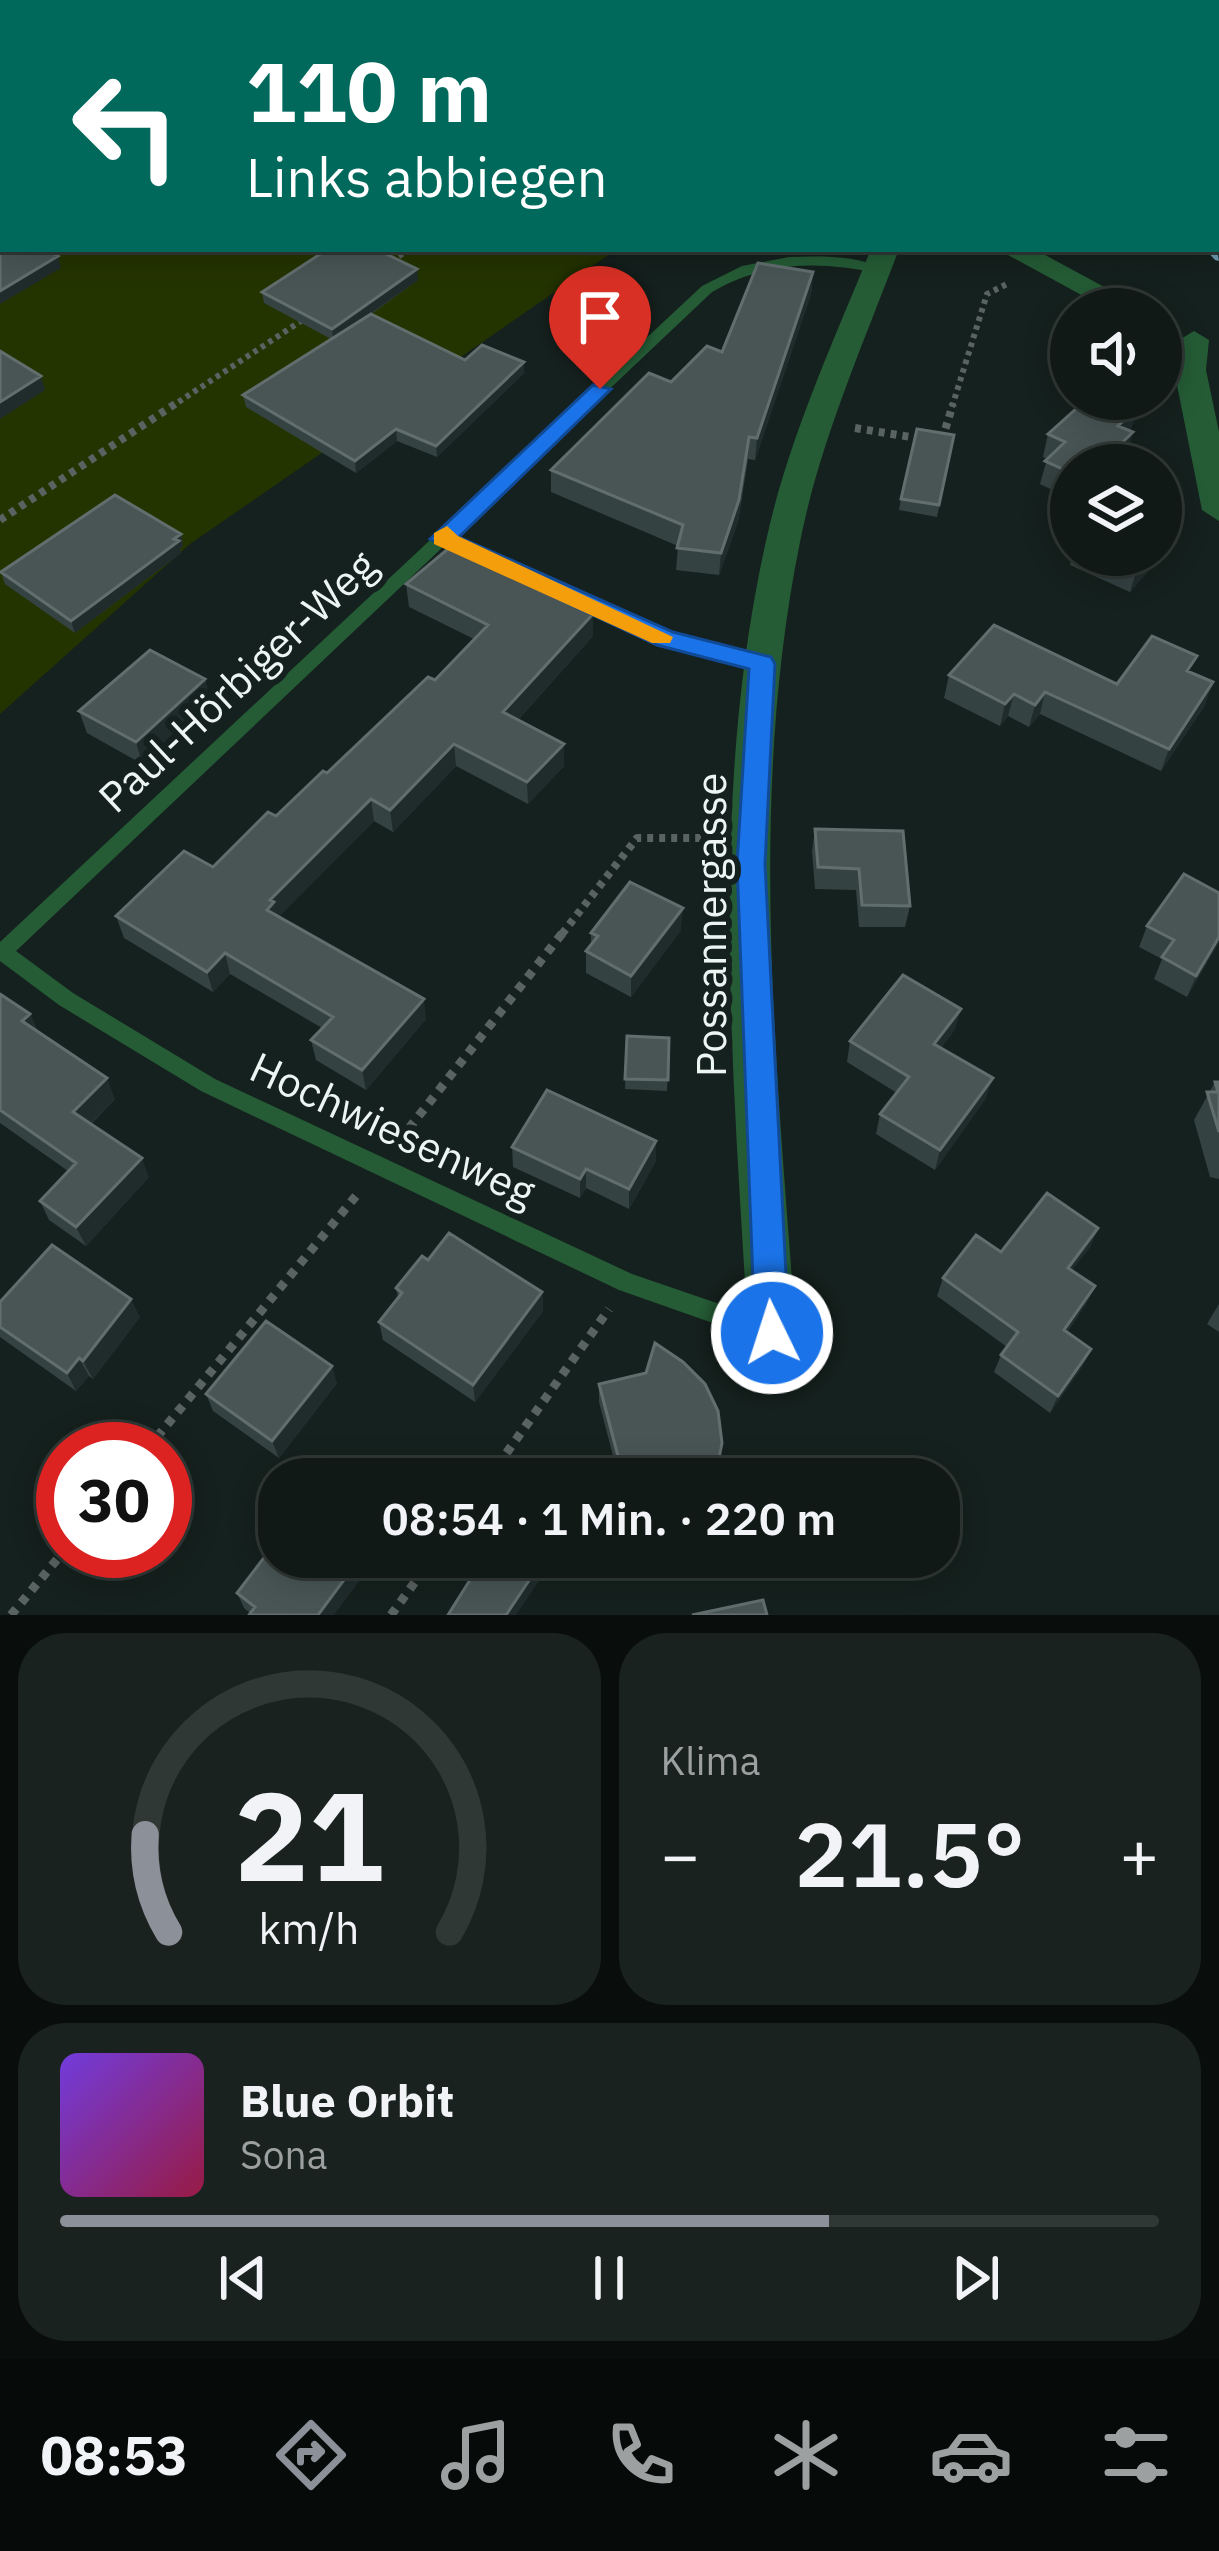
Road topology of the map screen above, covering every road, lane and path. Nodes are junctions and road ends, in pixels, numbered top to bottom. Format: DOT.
graph roads {
  1 [pos="405,252"];
  2 [pos="1016,252"];
  3 [pos="881,259"];
  4 [pos="1042,266"];
  5 [pos="374,272"];
  6 [pos="1087,288"];
  7 [pos="321,307"];
  8 [pos="1206,345"];
  9 [pos="819,422"];
  10 [pos="1219,510"];
  11 [pos="0,520"];
  12 [pos="442,539"];
  13 [pos="762,664"];
  14 [pos="752,839"];
  15 [pos="1,951"];
  16 [pos="381,1165"];
  17 [pos="627,1283"];
  18 [pos="772,1333"];
  19 [pos="170,1422"];
  20 [pos="503,1458"];
  21 [pos="42,1578"];
  22 [pos="418,1578"];
  23 [pos="11,1615"];
  24 [pos="391,1615"];
  1 -- 5 [label="path"];
  2 -- 4 [label="street"];
  3 -- 9 [label="street, Possannergasse"];
  3 -- 12 [label="lane, Paul-Hörbiger-Weg"];
  4 -- 6 [label="street"];
  4 -- 9 [label="path"];
  7 -- 11 [label="path"];
  8 -- 10 [label="street"];
  9 -- 13 [label="street, Possannergasse"];
  12 -- 13 [label="lane"];
  12 -- 15 [label="lane, Paul-Hörbiger-Weg"];
  13 -- 14 [label="street, Possannergasse"];
  14 -- 16 [label="path"];
  14 -- 18 [label="street, Possannergasse"];
  15 -- 16 [label="lane, Hochwiesenweg"];
  16 -- 17 [label="lane, Hochwiesenweg"];
  16 -- 19 [label="path"];
  17 -- 18 [label="lane, Hochwiesenweg"];
  17 -- 20 [label="path"];
  21 -- 23 [label="path"];
  22 -- 24 [label="path"];
}
